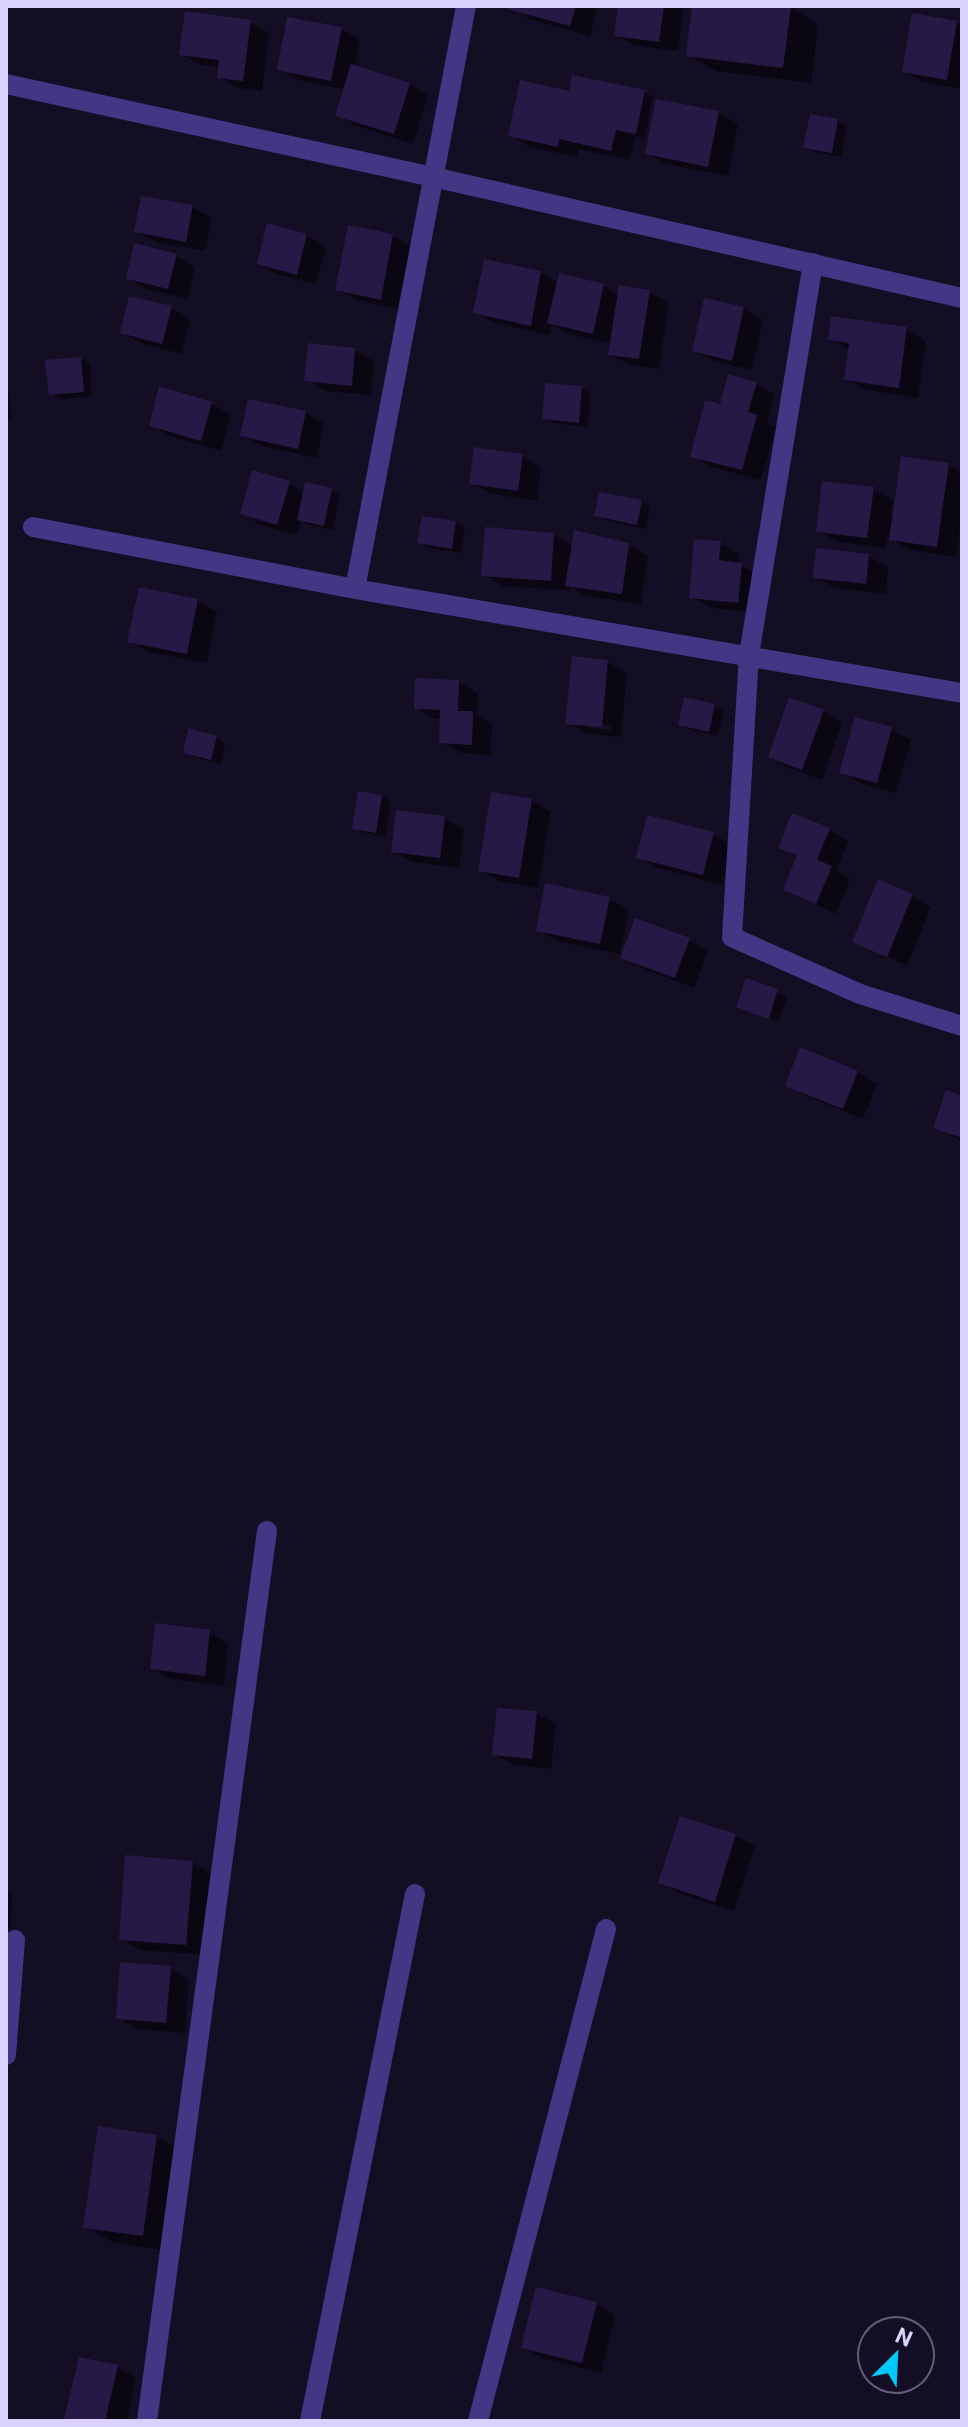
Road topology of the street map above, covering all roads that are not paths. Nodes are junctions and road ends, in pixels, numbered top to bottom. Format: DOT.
graph roads {
  1 [pos="466,6"];
  2 [pos="6,84"];
  3 [pos="433,177"];
  4 [pos="813,263"];
  5 [pos="962,298"];
  6 [pos="33,527"];
  7 [pos="355,589"];
  8 [pos="749,655"];
  9 [pos="962,693"];
  10 [pos="962,1026"];
  11 [pos="267,1531"];
  12 [pos="415,1894"];
  13 [pos="606,1929"];
  14 [pos="15,1940"];
  15 [pos="6,2055"];
  16 [pos="147,2421"];
  17 [pos="310,2421"];
  18 [pos="478,2421"];
  1 -- 3 [label="street"];
  2 -- 3 [label="street"];
  3 -- 4 [label="street"];
  3 -- 7 [label="street"];
  4 -- 5 [label="street"];
  4 -- 8 [label="street"];
  6 -- 7 [label="street"];
  7 -- 8 [label="street"];
  8 -- 9 [label="street"];
  8 -- 10 [label="street"];
  11 -- 16 [label="street"];
  12 -- 17 [label="street"];
  13 -- 18 [label="street"];
  14 -- 15 [label="street"];
}
